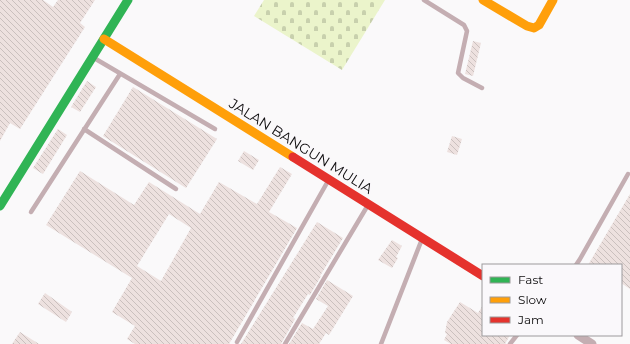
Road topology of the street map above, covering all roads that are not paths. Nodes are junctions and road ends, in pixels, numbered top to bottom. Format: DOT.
graph roads {
  1 [pos="128,0"];
  2 [pos="424,0"];
  3 [pos="483,0"];
  4 [pos="553,0"];
  5 [pos="104,39"];
  6 [pos="92,57"];
  7 [pos="120,74"];
  8 [pos="482,88"];
  9 [pos="84,129"];
  10 [pos="215,129"];
  11 [pos="628,174"];
  12 [pos="328,179"];
  13 [pos="176,189"];
  14 [pos="368,204"];
  15 [pos="0,206"];
  16 [pos="31,212"];
  17 [pos="422,238"];
  18 [pos="577,264"];
  19 [pos="482,275"];
  20 [pos="516,336"];
  21 [pos="580,336"];
  22 [pos="237,342"];
  23 [pos="285,344"];
  24 [pos="381,344"];
  25 [pos="510,344"];
  26 [pos="592,344"];
  1 -- 5 [label="street"];
  2 -- 8 [label="lane"];
  3 -- 4 [label="street"];
  5 -- 6 [label="street"];
  5 -- 12 [label="street, JALAN BANGUN MULIA"];
  6 -- 7 [label="lane"];
  6 -- 15 [label="street"];
  7 -- 9 [label="lane"];
  7 -- 10 [label="lane"];
  9 -- 13 [label="lane"];
  9 -- 16 [label="lane"];
  11 -- 18 [label="lane"];
  12 -- 14 [label="street, JALAN BANGUN MULIA"];
  12 -- 22 [label="lane"];
  14 -- 17 [label="street, JALAN BANGUN MULIA"];
  14 -- 23 [label="lane"];
  17 -- 19 [label="street, JALAN BANGUN MULIA"];
  17 -- 24 [label="lane"];
  20 -- 25 [label="lane"];
  21 -- 26 [label="street"];
}
